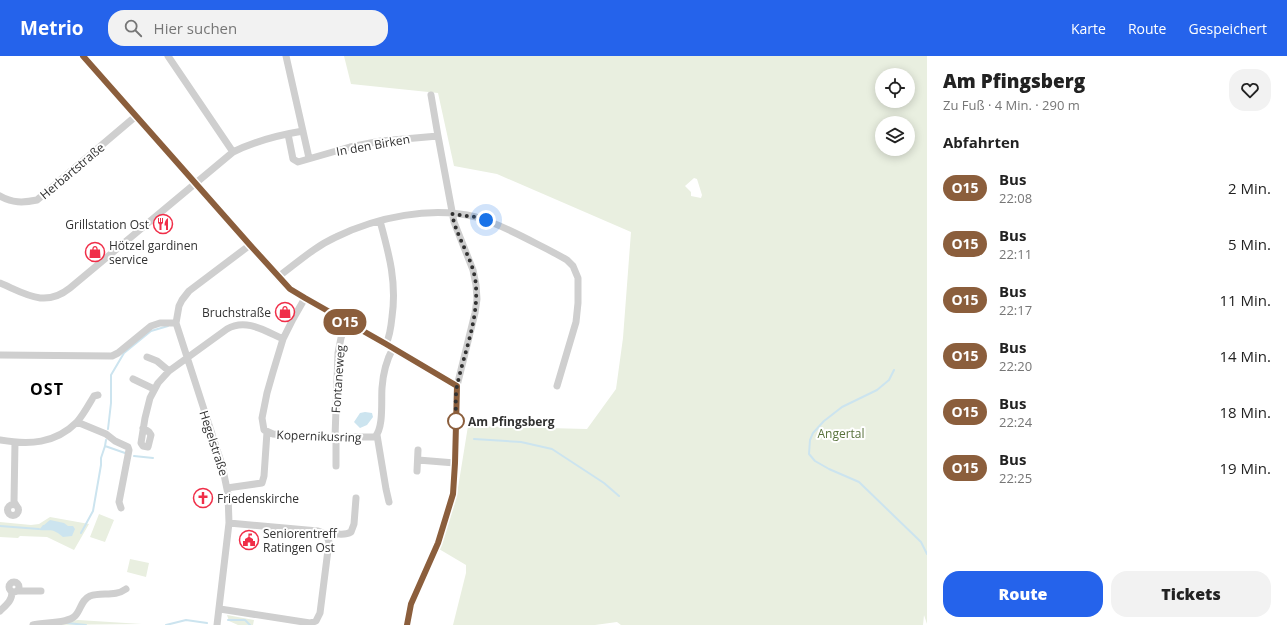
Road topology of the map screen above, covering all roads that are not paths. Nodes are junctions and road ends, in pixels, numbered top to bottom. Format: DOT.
graph roads {
  1 [pos="83,56"];
  2 [pos="168,56"];
  3 [pos="286,56"];
  4 [pos="431,95"];
  5 [pos="136,116"];
  6 [pos="303,131"];
  7 [pos="288,134"];
  8 [pos="438,136"];
  9 [pos="233,152"];
  10 [pos="309,158"];
  11 [pos="196,184"];
  12 [pos="0,196"];
  13 [pos="452,214"];
  14 [pos="380,221"];
  15 [pos="250,245"];
  16 [pos="278,277"];
  17 [pos="0,282"];
  18 [pos="305,298"];
  19 [pos="347,322"];
  20 [pos="176,323"];
  21 [pos="283,339"];
  22 [pos="386,344"];
  23 [pos="393,348"];
  24 [pos="0,355"];
  25 [pos="147,357"];
  26 [pos="187,359"];
  27 [pos="169,371"];
  28 [pos="134,379"];
  29 [pos="457,386"];
  30 [pos="556,386"];
  31 [pos="154,389"];
  32 [pos="98,394"];
  33 [pos="77,422"];
  34 [pos="143,428"];
  35 [pos="267,432"];
  36 [pos="377,435"];
  37 [pos="336,437"];
  38 [pos="0,440"];
  39 [pos="15,442"];
  40 [pos="418,450"];
  41 [pos="418,460"];
  42 [pos="455,463"];
  43 [pos="336,466"];
  44 [pos="417,471"];
  45 [pos="227,488"];
  46 [pos="356,498"];
  47 [pos="389,502"];
  48 [pos="16,506"];
  49 [pos="121,508"];
  50 [pos="229,523"];
  51 [pos="327,537"];
  52 [pos="126,589"];
  53 [pos="41,591"];
  54 [pos="220,610"];
  55 [pos="0,611"];
  56 [pos="33,625"];
  57 [pos="217,625"];
  58 [pos="407,625"];
  1 -- 5 [label="street"];
  2 -- 9 [label="street"];
  3 -- 6 [label="street"];
  4 -- 8 [label="street"];
  5 -- 11 [label="street"];
  5 -- 12 [label="street, Herbartstraße"];
  6 -- 7 [label="street"];
  6 -- 10 [label="street"];
  7 -- 9 [label="street"];
  7 -- 10 [label="street, In den Birken"];
  8 -- 10 [label="street, In den Birken"];
  8 -- 13 [label="street"];
  9 -- 11 [label="street"];
  11 -- 15 [label="street"];
  11 -- 17 [label="street"];
  13 -- 14 [label="street"];
  13 -- 29 [label="street"];
  13 -- 30 [label="street"];
  14 -- 16 [label="street"];
  14 -- 22 [label="street"];
  15 -- 16 [label="street"];
  15 -- 20 [label="street"];
  16 -- 18 [label="street"];
  18 -- 19 [label="street"];
  18 -- 21 [label="street, Kopernikusring"];
  19 -- 22 [label="street"];
  19 -- 37 [label="street, Fontaneweg"];
  20 -- 24 [label="street"];
  20 -- 26 [label="street, Hegelstraße"];
  21 -- 26 [label="street"];
  21 -- 35 [label="street, Kopernikusring"];
  22 -- 23 [label="street"];
  23 -- 29 [label="street"];
  23 -- 36 [label="street, Kopernikusring"];
  25 -- 27 [label="street"];
  26 -- 27 [label="street"];
  26 -- 45 [label="street, Hegelstraße"];
  27 -- 31 [label="street"];
  28 -- 31 [label="street"];
  29 -- 42 [label="street"];
  31 -- 34 [label="street"];
  32 -- 33 [label="street"];
  33 -- 39 [label="street"];
  33 -- 49 [label="street"];
  35 -- 37 [label="street, Kopernikusring"];
  35 -- 45 [label="street"];
  36 -- 37 [label="street, Kopernikusring"];
  36 -- 47 [label="street"];
  37 -- 43 [label="street, Fontaneweg"];
  38 -- 39 [label="street"];
  39 -- 48 [label="street"];
  40 -- 41 [label="street"];
  41 -- 42 [label="street"];
  41 -- 44 [label="street"];
  42 -- 58 [label="street"];
  45 -- 50 [label="street, Hegelstraße"];
  46 -- 51 [label="street"];
  50 -- 51 [label="street"];
  50 -- 54 [label="street, Hegelstraße"];
  51 -- 54 [label="street"];
  52 -- 56 [label="street"];
  53 -- 55 [label="street"];
  54 -- 57 [label="street, Hegelstraße"];
}
